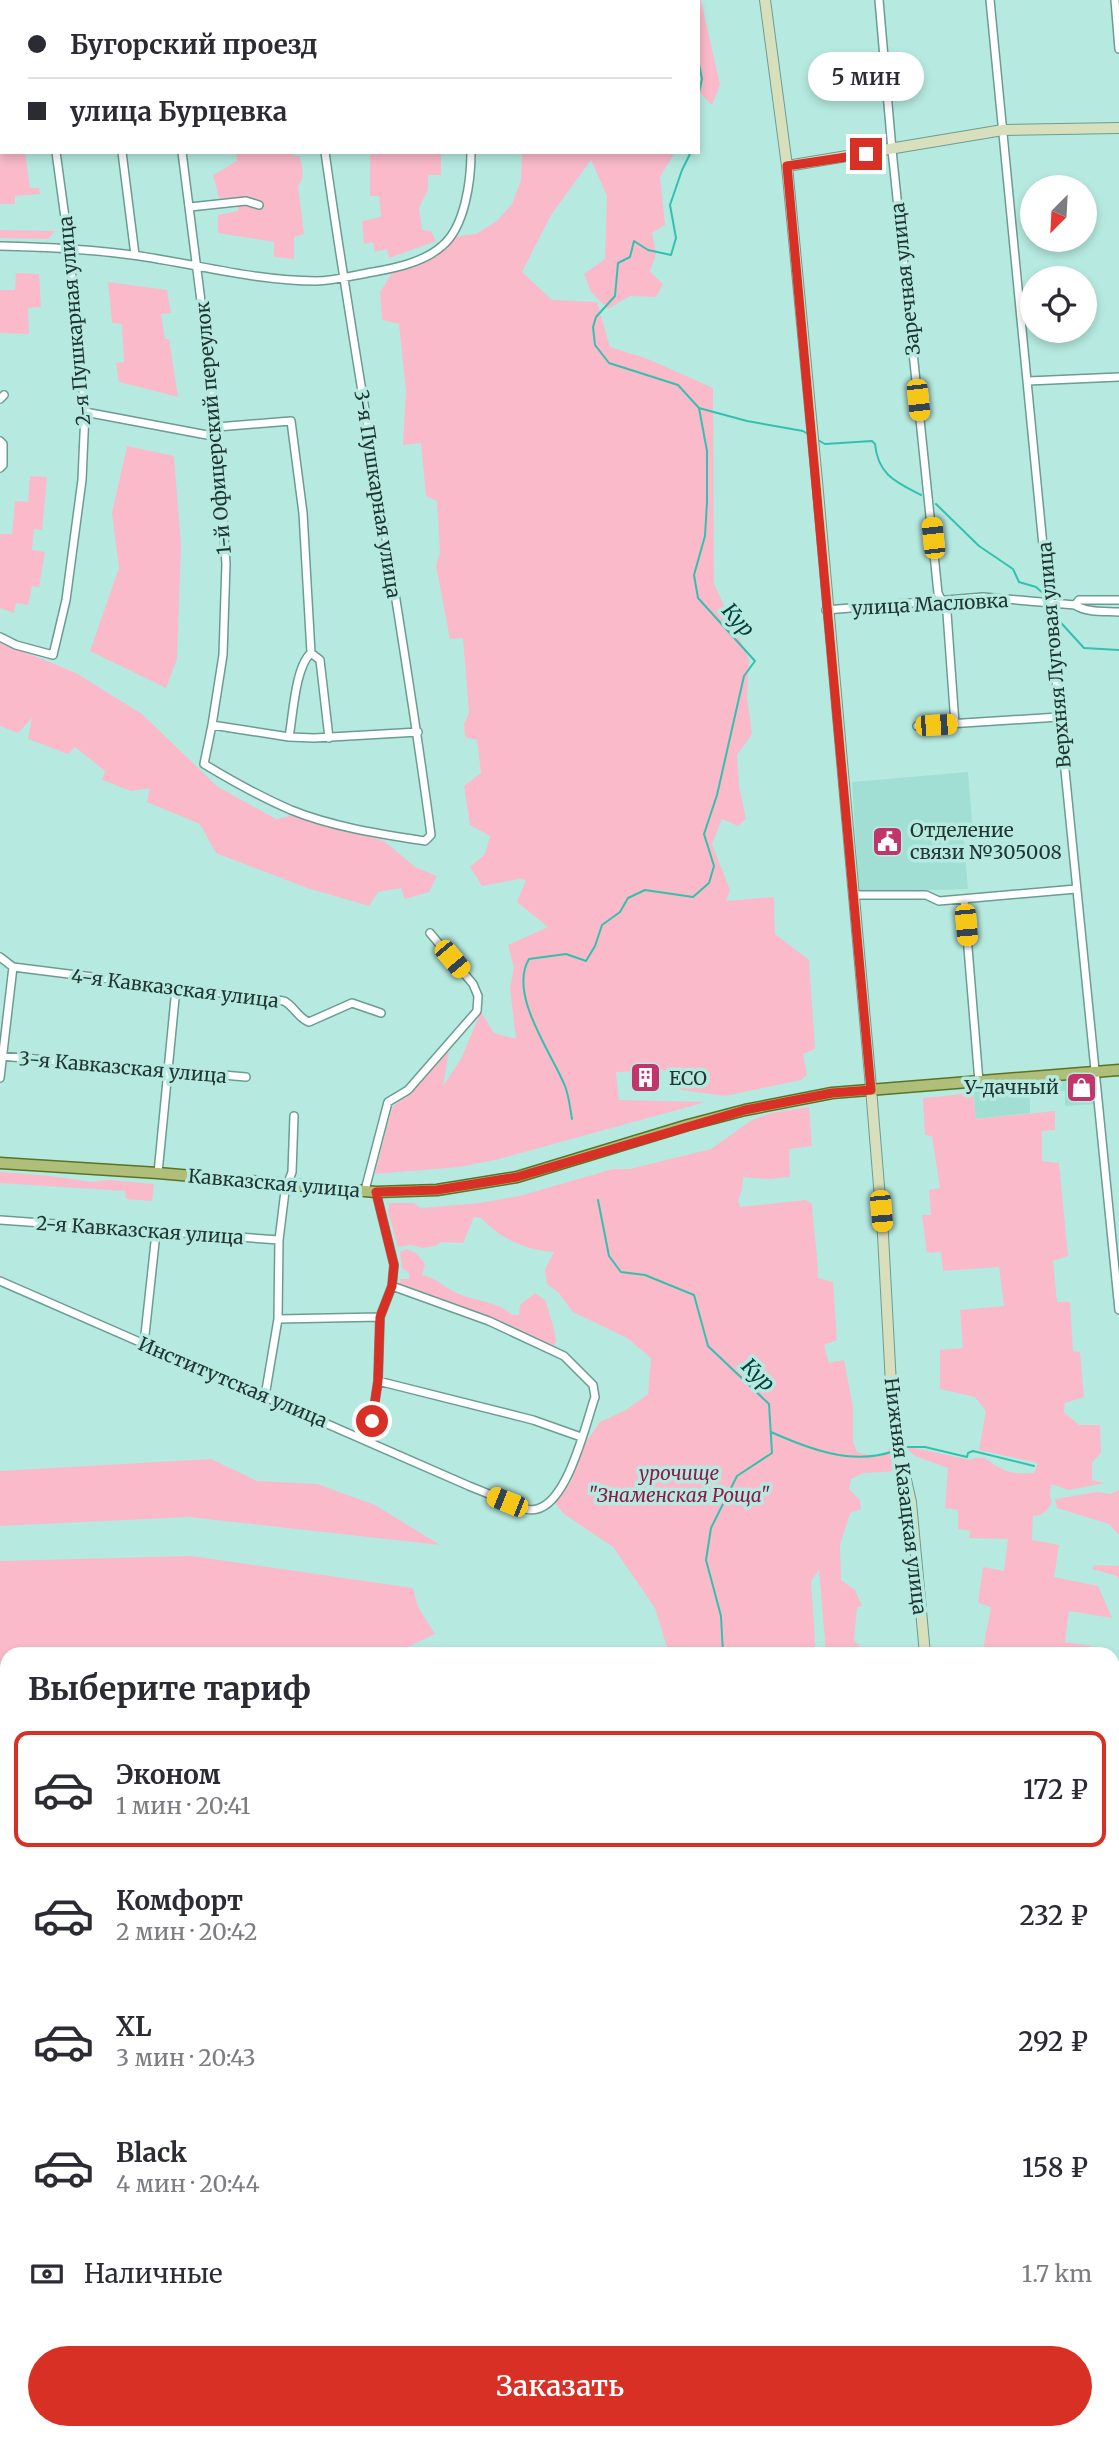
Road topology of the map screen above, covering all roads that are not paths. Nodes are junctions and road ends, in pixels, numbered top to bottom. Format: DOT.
graph roads {
  1 [pos="765,0"];
  2 [pos="879,0"];
  3 [pos="990,0"];
  4 [pos="1115,0"];
  5 [pos="1119,49"];
  6 [pos="1119,128"];
  7 [pos="1003,130"];
  8 [pos="892,150"];
  9 [pos="56,154"];
  10 [pos="122,154"];
  11 [pos="182,154"];
  12 [pos="325,154"];
  13 [pos="471,154"];
  14 [pos="787,166"];
  15 [pos="259,205"];
  16 [pos="190,207"];
  17 [pos="0,246"];
  18 [pos="69,247"];
  19 [pos="135,255"];
  20 [pos="198,265"];
  21 [pos="342,277"];
  22 [pos="1119,377"];
  23 [pos="1028,381"];
  24 [pos="85,412"];
  25 [pos="217,431"];
  26 [pos="0,441"];
  27 [pos="0,468"];
  28 [pos="943,600"];
  29 [pos="1119,600"];
  30 [pos="1050,604"];
  31 [pos="1075,605"];
  32 [pos="826,610"];
  33 [pos="1119,612"];
  34 [pos="0,637"];
  35 [pos="310,653"];
  36 [pos="1059,717"];
  37 [pos="955,724"];
  38 [pos="212,725"];
  39 [pos="917,726"];
  40 [pos="418,732"];
  41 [pos="289,737"];
  42 [pos="329,738"];
  43 [pos="431,835"];
  44 [pos="1076,890"];
  45 [pos="853,895"];
  46 [pos="964,899"];
  47 [pos="430,933"];
  48 [pos="0,957"];
  49 [pos="13,967"];
  50 [pos="176,988"];
  51 [pos="381,1013"];
  52 [pos="1,1057"];
  53 [pos="169,1070"];
  54 [pos="1119,1070"];
  55 [pos="1093,1072"];
  56 [pos="246,1077"];
  57 [pos="0,1079"];
  58 [pos="979,1082"];
  59 [pos="871,1090"];
  60 [pos="294,1115"];
  61 [pos="0,1163"];
  62 [pos="158,1173"];
  63 [pos="288,1183"];
  64 [pos="371,1191"];
  65 [pos="0,1220"];
  66 [pos="156,1233"];
  67 [pos="279,1240"];
  68 [pos="0,1281"];
  69 [pos="392,1286"];
  70 [pos="1119,1310"];
  71 [pos="380,1317"];
  72 [pos="278,1319"];
  73 [pos="144,1344"];
  74 [pos="378,1381"];
  75 [pos="265,1396"];
  76 [pos="581,1437"];
  77 [pos="369,1441"];
  78 [pos="924,1647"];
  1 -- 14 [label="street, Нижняя Казацкая улица"];
  2 -- 8 [label="street, Заречная улица"];
  3 -- 7 [label="street, Верхняя Луговая улица"];
  4 -- 5 [label="street"];
  6 -- 7 [label="street"];
  7 -- 8 [label="street"];
  7 -- 23 [label="street, Верхняя Луговая улица"];
  8 -- 14 [label="street"];
  8 -- 28 [label="street, Заречная улица"];
  9 -- 18 [label="street, 2-я Пушкарная улица"];
  10 -- 19 [label="street"];
  11 -- 16 [label="street, 1-й Офицерский переулок"];
  12 -- 21 [label="street, 3-я Пушкарная улица"];
  13 -- 21 [label="street"];
  14 -- 32 [label="street, Нижняя Казацкая улица"];
  15 -- 16 [label="street"];
  16 -- 20 [label="street, 1-й Офицерский переулок"];
  17 -- 18 [label="street"];
  18 -- 19 [label="street"];
  18 -- 24 [label="street, 2-я Пушкарная улица"];
  19 -- 20 [label="street"];
  20 -- 21 [label="street"];
  20 -- 25 [label="street, 1-й Офицерский переулок"];
  21 -- 40 [label="street, 3-я Пушкарная улица"];
  22 -- 23 [label="street"];
  23 -- 30 [label="street, Верхняя Луговая улица"];
  24 -- 25 [label="street"];
  24 -- 34 [label="street, 2-я Пушкарная улица"];
  25 -- 35 [label="street"];
  25 -- 38 [label="street, 1-й Офицерский переулок"];
  26 -- 27 [label="street"];
  28 -- 30 [label="street, улица Масловка"];
  28 -- 32 [label="street, улица Масловка"];
  28 -- 37 [label="street, Заречная улица"];
  29 -- 31 [label="street, улица Масловка"];
  30 -- 31 [label="street, улица Масловка"];
  30 -- 36 [label="street, Верхняя Луговая улица"];
  31 -- 33 [label="street, улица Масловка"];
  32 -- 45 [label="street, Нижняя Казацкая улица"];
  35 -- 41 [label="street"];
  35 -- 42 [label="street"];
  36 -- 37 [label="street"];
  36 -- 44 [label="street, Верхняя Луговая улица"];
  37 -- 39 [label="street"];
  38 -- 41 [label="street"];
  38 -- 43 [label="street, 1-й Офицерский переулок"];
  40 -- 42 [label="street"];
  40 -- 43 [label="street, 3-я Пушкарная улица"];
  41 -- 42 [label="street"];
  44 -- 46 [label="street"];
  44 -- 55 [label="street, Верхняя Луговая улица"];
  45 -- 46 [label="street"];
  45 -- 59 [label="street, Нижняя Казацкая улица"];
  46 -- 58 [label="street"];
  47 -- 64 [label="street"];
  48 -- 49 [label="street"];
  49 -- 50 [label="street, 4-я Кавказская улица"];
  49 -- 52 [label="street"];
  50 -- 51 [label="street, 4-я Кавказская улица"];
  50 -- 53 [label="street"];
  52 -- 53 [label="street, 3-я Кавказская улица"];
  52 -- 57 [label="street"];
  53 -- 56 [label="street, 3-я Кавказская улица"];
  53 -- 62 [label="street"];
  54 -- 55 [label="main road, Кавказская улица"];
  55 -- 58 [label="main road, Кавказская улица"];
  55 -- 70 [label="street, Верхняя Луговая улица"];
  58 -- 59 [label="main road, Кавказская улица"];
  59 -- 64 [label="main road, Кавказская улица"];
  59 -- 78 [label="street, Нижняя Казацкая улица"];
  60 -- 63 [label="street"];
  61 -- 62 [label="main road, Кавказская улица"];
  62 -- 63 [label="main road, Кавказская улица"];
  63 -- 64 [label="main road, Кавказская улица"];
  63 -- 67 [label="street"];
  64 -- 69 [label="street"];
  65 -- 66 [label="street, 2-я Кавказская улица"];
  66 -- 67 [label="street, 2-я Кавказская улица"];
  66 -- 73 [label="street"];
  67 -- 72 [label="street"];
  68 -- 73 [label="street, Институтская улица"];
  69 -- 71 [label="street"];
  69 -- 76 [label="street"];
  71 -- 72 [label="street"];
  71 -- 74 [label="street"];
  72 -- 75 [label="street"];
  73 -- 75 [label="street, Институтская улица"];
  74 -- 76 [label="street"];
  74 -- 77 [label="street"];
  75 -- 77 [label="street, Институтская улица"];
  76 -- 77 [label="street, Институтская улица"];
}
